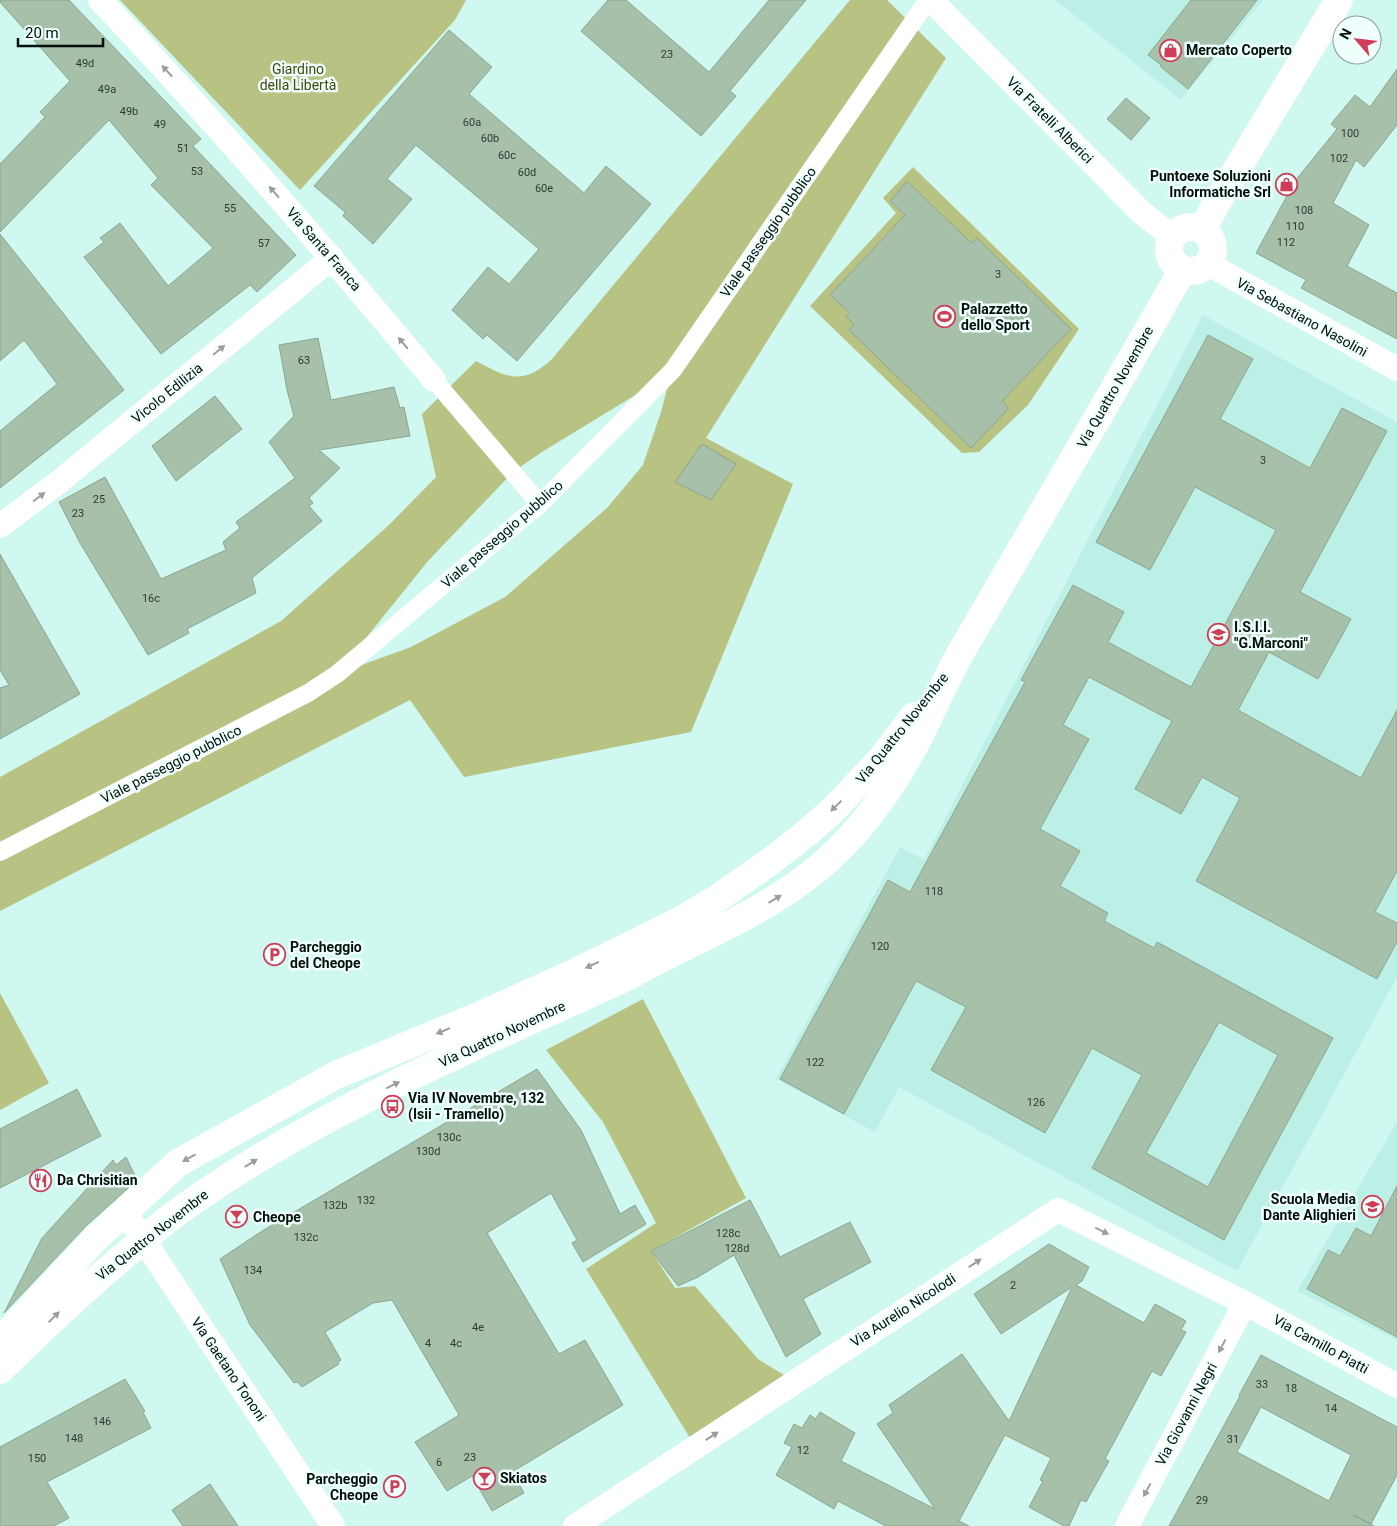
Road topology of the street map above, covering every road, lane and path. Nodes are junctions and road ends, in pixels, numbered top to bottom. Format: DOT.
graph roads {
  1 [pos="100,0"];
  2 [pos="929,0"];
  3 [pos="1339,0"];
  4 [pos="1202,230"];
  5 [pos="1173,237"];
  6 [pos="332,258"];
  7 [pos="1196,266"];
  8 [pos="1397,370"];
  9 [pos="434,380"];
  10 [pos="540,504"];
  11 [pos="0,526"];
  12 [pos="956,661"];
  13 [pos="808,832"];
  14 [pos="0,852"];
  15 [pos="640,970"];
  16 [pos="580,998"];
  17 [pos="476,1017"];
  18 [pos="311,1090"];
  19 [pos="208,1190"];
  20 [pos="125,1212"];
  21 [pos="143,1240"];
  22 [pos="1245,1302"];
  23 [pos="0,1341"];
  24 [pos="0,1370"];
  25 [pos="1397,1386"];
  26 [pos="332,1526"];
  27 [pos="575,1526"];
  28 [pos="1127,1526"];
  6 -- 1 [label="street, Via Santa Franca, one-way"];
  2 -- 5 [label="street, Via Fratelli Alberici"];
  2 -- 10 [label="street, Viale passeggio pubblico"];
  3 -- 4 [label="main road"];
  4 -- 5 [label="main road"];
  4 -- 7 [label="main road"];
  5 -- 7 [label="main road"];
  9 -- 6 [label="street, Via Santa Franca, one-way"];
  11 -- 6 [label="street, Vicolo Edilizia, one-way"];
  7 -- 8 [label="street, Via Sebastiano Nasolini"];
  7 -- 12 [label="main road, Via Quattro Novembre"];
  9 -- 10 [label="street, Via Santa Franca"];
  10 -- 14 [label="street, Viale passeggio pubblico"];
  12 -- 13 [label="main road, Via Quattro Novembre, one-way"];
  15 -- 12 [label="main road, Via Quattro Novembre, one-way"];
  13 -- 15 [label="main road"];
  13 -- 17 [label="main road, Via Quattro Novembre, one-way"];
  15 -- 16 [label="main road, Via Quattro Novembre"];
  16 -- 17 [label="main road"];
  19 -- 16 [label="main road, Via Quattro Novembre, one-way"];
  17 -- 18 [label="main road, Via Quattro Novembre, one-way"];
  18 -- 19 [label="main road"];
  18 -- 20 [label="main road, Via Quattro Novembre, one-way"];
  19 -- 21 [label="main road, Via Quattro Novembre"];
  20 -- 21 [label="street, Via Gaetano Tononi"];
  20 -- 23 [label="main road, Via Quattro Novembre"];
  24 -- 21 [label="main road, Via Quattro Novembre, one-way"];
  21 -- 26 [label="street, Via Gaetano Tononi"];
  22 -- 25 [label="street, Via Camillo Piatti"];
  27 -- 22 [label="street, Via Aurelio Nicolodi, one-way"];
  22 -- 28 [label="street, Via Giovanni Negri, one-way"];
}
